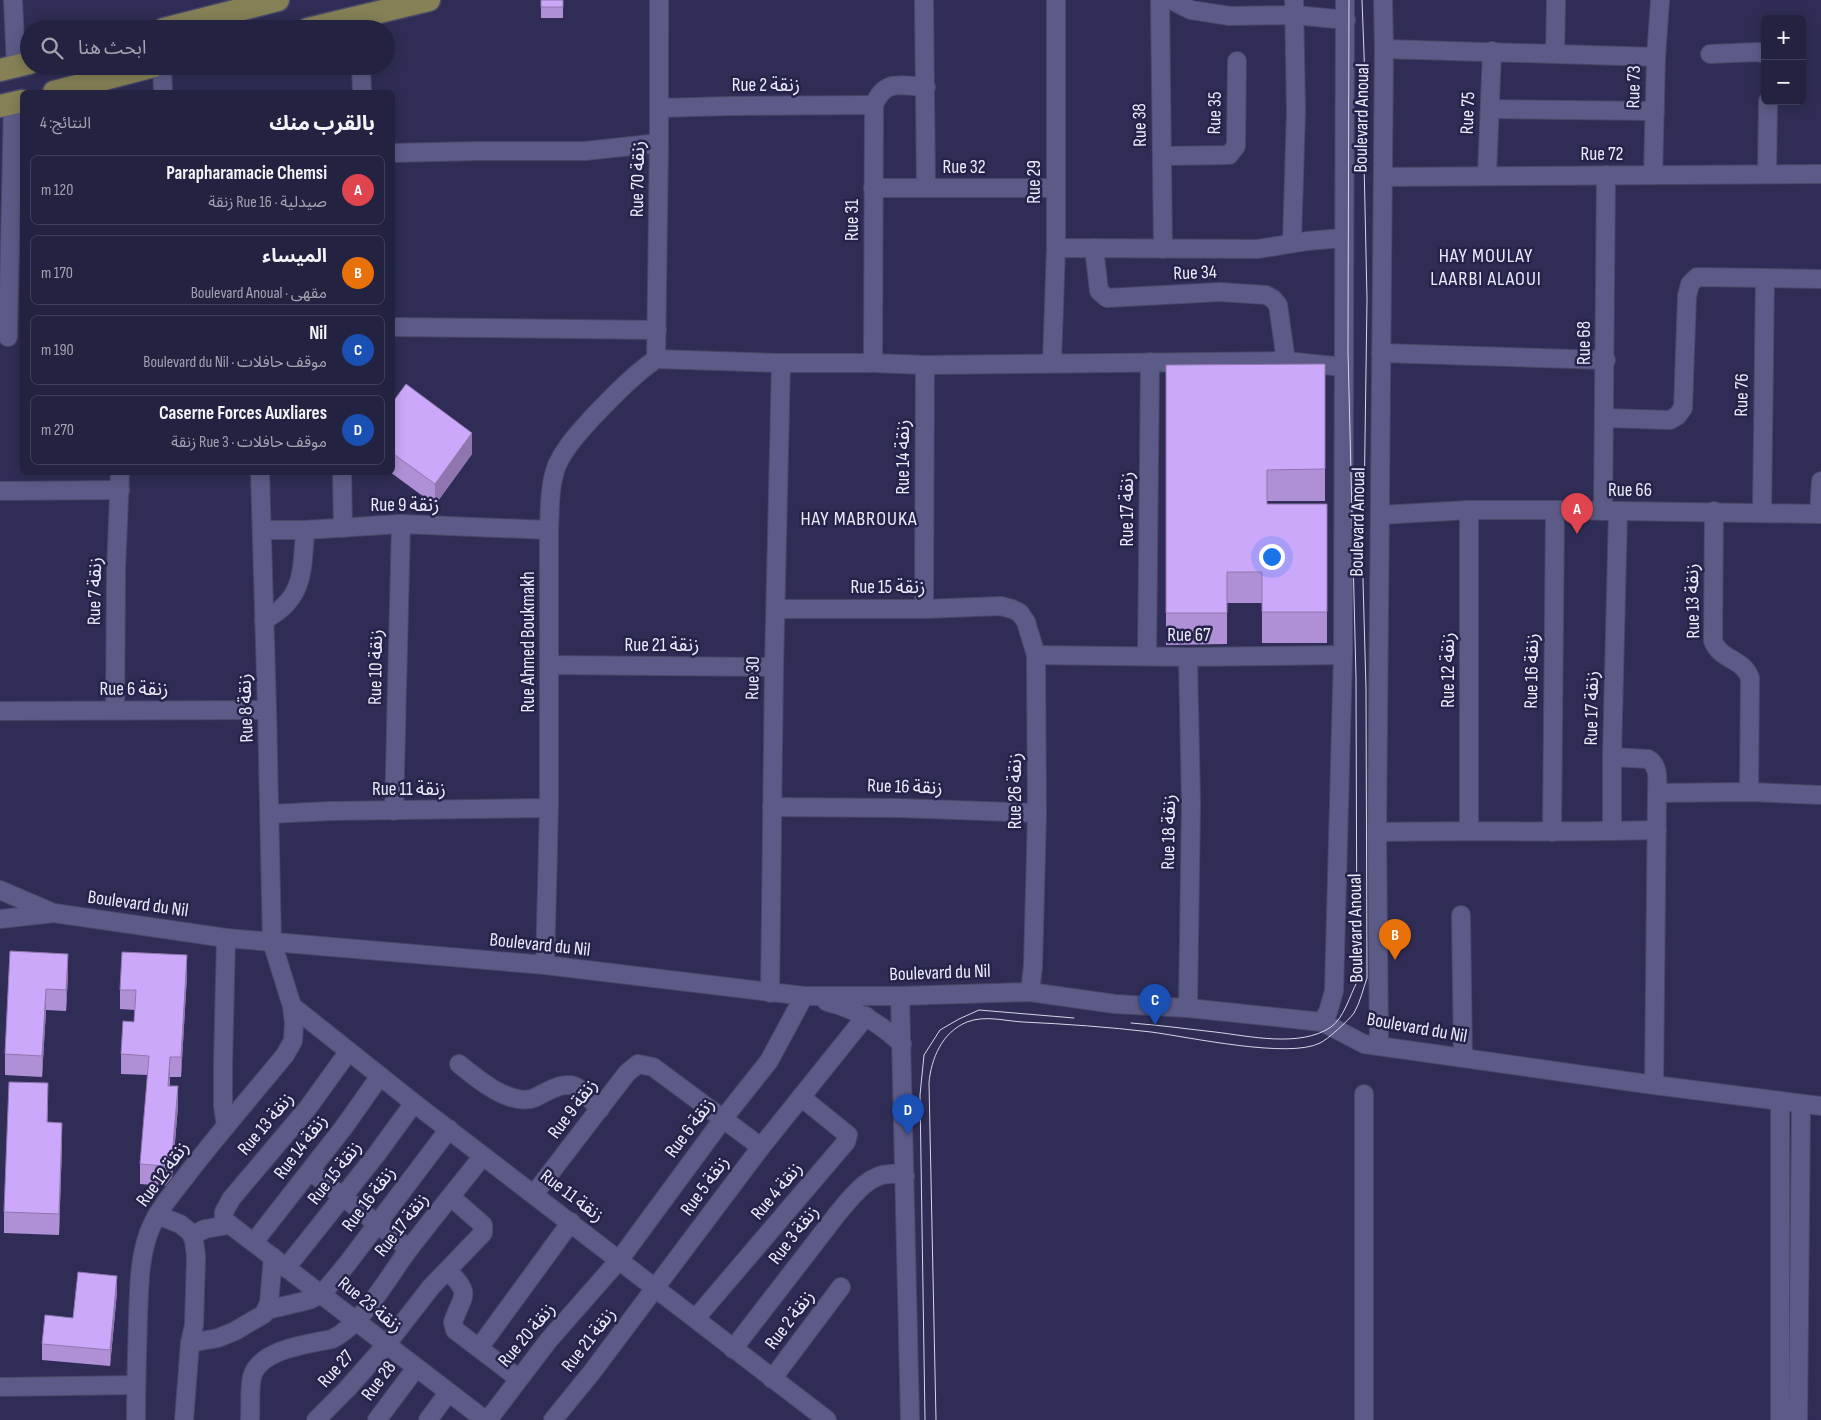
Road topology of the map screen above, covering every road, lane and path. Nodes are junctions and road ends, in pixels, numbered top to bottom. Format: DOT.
graph roads {
  1 [pos="13,0"];
  2 [pos="429,0"];
  3 [pos="659,0"];
  4 [pos="924,0"];
  5 [pos="1056,0"];
  6 [pos="1160,0"];
  7 [pos="1171,0"];
  8 [pos="1345,0"];
  9 [pos="1383,0"];
  10 [pos="1556,0"];
  11 [pos="1660,0"];
  12 [pos="267,1"];
  13 [pos="1294,8"];
  14 [pos="197,20"];
  15 [pos="370,20"];
  16 [pos="1346,20"];
  17 [pos="1384,49"];
  18 [pos="1492,51"];
  19 [pos="1555,53"];
  20 [pos="1761,53"];
  21 [pos="1710,54"];
  22 [pos="1656,57"];
  23 [pos="1237,61"];
  24 [pos="15,66"];
  25 [pos="119,75"];
  26 [pos="162,75"];
  27 [pos="361,75"];
  28 [pos="926,87"];
  29 [pos="62,90"];
  30 [pos="163,90"];
  31 [pos="362,90"];
  32 [pos="12,103"];
  33 [pos="874,105"];
  34 [pos="1768,105"];
  35 [pos="659,108"];
  36 [pos="1490,109"];
  37 [pos="1654,111"];
  38 [pos="659,143"];
  39 [pos="395,153"];
  40 [pos="1162,156"];
  41 [pos="1767,174"];
  42 [pos="1821,174"];
  43 [pos="1487,175"];
  44 [pos="1606,175"];
  45 [pos="1653,175"];
  46 [pos="1383,177"];
  47 [pos="873,188"];
  48 [pos="926,188"];
  49 [pos="1055,188"];
  50 [pos="1344,238"];
  51 [pos="1292,243"];
  52 [pos="1056,248"];
  53 [pos="1094,248"];
  54 [pos="1163,249"];
  55 [pos="1765,278"];
  56 [pos="1821,279"];
  57 [pos="395,327"];
  58 [pos="657,330"];
  59 [pos="10,337"];
  60 [pos="1381,353"];
  61 [pos="656,359"];
  62 [pos="1606,360"];
  63 [pos="1286,361"];
  64 [pos="1150,362"];
  65 [pos="781,363"];
  66 [pos="873,363"];
  67 [pos="1052,363"];
  68 [pos="925,364"];
  69 [pos="1344,367"];
  70 [pos="1605,418"];
  71 [pos="260,475"];
  72 [pos="342,475"];
  73 [pos="120,481"];
  74 [pos="1821,481"];
  75 [pos="0,491"];
  76 [pos="1469,510"];
  77 [pos="1555,510"];
  78 [pos="1611,511"];
  79 [pos="1714,511"];
  80 [pos="1762,513"];
  81 [pos="1380,514"];
  82 [pos="1820,514"];
  83 [pos="401,524"];
  84 [pos="343,528"];
  85 [pos="262,530"];
  86 [pos="305,530"];
  87 [pos="549,530"];
  88 [pos="1001,606"];
  89 [pos="776,609"];
  90 [pos="924,609"];
  91 [pos="264,620"];
  92 [pos="1036,654"];
  93 [pos="1343,655"];
  94 [pos="1148,656"];
  95 [pos="1188,657"];
  96 [pos="550,666"];
  97 [pos="774,667"];
  98 [pos="115,710"];
  99 [pos="267,710"];
  100 [pos="0,711"];
  101 [pos="1612,757"];
  102 [pos="1749,792"];
  103 [pos="1657,793"];
  104 [pos="1821,795"];
  105 [pos="772,807"];
  106 [pos="549,808"];
  107 [pos="394,811"];
  108 [pos="1037,813"];
  109 [pos="270,814"];
  110 [pos="1469,830"];
  111 [pos="1657,830"];
  112 [pos="1612,831"];
  113 [pos="1377,832"];
  114 [pos="1552,832"];
  115 [pos="0,890"];
  116 [pos="54,913"];
  117 [pos="1461,915"];
  118 [pos="0,919"];
  119 [pos="226,938"];
  120 [pos="272,942"];
  121 [pos="545,965"];
  122 [pos="1030,992"];
  123 [pos="770,993"];
  124 [pos="804,996"];
  125 [pos="900,996"];
  126 [pos="292,1006"];
  127 [pos="1188,1008"];
  128 [pos="866,1016"];
  129 [pos="1322,1022"];
  130 [pos="293,1041"];
  131 [pos="902,1044"];
  132 [pos="1379,1045"];
  133 [pos="349,1051"];
  134 [pos="1463,1058"];
  135 [pos="458,1064"];
  136 [pos="380,1076"];
  137 [pos="1654,1086"];
  138 [pos="1364,1094"];
  139 [pos="801,1097"];
  140 [pos="1780,1102"];
  141 [pos="414,1103"];
  142 [pos="1801,1104"];
  143 [pos="1821,1106"];
  144 [pos="600,1109"];
  145 [pos="723,1118"];
  146 [pos="226,1126"];
  147 [pos="449,1130"];
  148 [pos="761,1146"];
  149 [pos="483,1156"];
  150 [pos="310,1171"];
  151 [pos="905,1176"];
  152 [pos="534,1194"];
  153 [pos="343,1197"];
  154 [pos="451,1197"];
  155 [pos="157,1215"];
  156 [pos="571,1222"];
  157 [pos="376,1224"];
  158 [pos="228,1225"];
  159 [pos="192,1235"];
  160 [pos="254,1242"];
  161 [pos="409,1249"];
  162 [pos="273,1257"];
  163 [pos="620,1259"];
  164 [pos="286,1268"];
  165 [pos="448,1271"];
  166 [pos="602,1280"];
  167 [pos="842,1287"];
  168 [pos="656,1288"];
  169 [pos="322,1294"];
  170 [pos="267,1310"];
  171 [pos="696,1318"];
  172 [pos="356,1322"];
  173 [pos="190,1343"];
  174 [pos="386,1345"];
  175 [pos="479,1348"];
  176 [pos="733,1349"];
  177 [pos="416,1368"];
  178 [pos="518,1378"];
  179 [pos="772,1379"];
  180 [pos="136,1385"];
  181 [pos="0,1387"];
  182 [pos="448,1393"];
  183 [pos="481,1419"];
  184 [pos="554,1419"];
  185 [pos="136,1420"];
  186 [pos="184,1420"];
  187 [pos="250,1420"];
  188 [pos="316,1420"];
  189 [pos="377,1420"];
  190 [pos="428,1420"];
  191 [pos="827,1420"];
  192 [pos="910,1420"];
  193 [pos="1364,1420"];
  194 [pos="1780,1420"];
  195 [pos="1798,1420"];
  1 -- 24 [label="street"];
  2 -- 15 [label="main road"];
  3 -- 35 [label="street, Rue 70 زنقة"];
  4 -- 28 [label="street"];
  5 -- 49 [label="street, Rue 29"];
  6 -- 40 [label="street, Rue 38"];
  7 -- 13 [label="street"];
  8 -- 16 [label="street, Boulevard Anoual"];
  9 -- 17 [label="street, Boulevard Anoual"];
  10 -- 19 [label="street"];
  11 -- 22 [label="street, Rue 73"];
  12 -- 14 [label="main road"];
  13 -- 16 [label="street"];
  13 -- 51 [label="street"];
  16 -- 50 [label="street, Boulevard Anoual"];
  17 -- 18 [label="street"];
  17 -- 46 [label="street, Boulevard Anoual"];
  18 -- 19 [label="street"];
  18 -- 36 [label="street, Rue 75"];
  19 -- 22 [label="street"];
  20 -- 21 [label="street"];
  22 -- 37 [label="street, Rue 73"];
  23 -- 40 [label="street, Rue 35"];
  25 -- 29 [label="main road"];
  26 -- 30 [label="street"];
  27 -- 31 [label="street"];
  28 -- 33 [label="street"];
  28 -- 48 [label="street"];
  32 -- 59 [label="street"];
  33 -- 35 [label="street, Rue 2 زنقة"];
  33 -- 47 [label="street, Rue 31"];
  34 -- 41 [label="street"];
  35 -- 38 [label="street, Rue 70 زنقة"];
  36 -- 37 [label="street"];
  36 -- 43 [label="street, Rue 75"];
  37 -- 45 [label="street, Rue 73"];
  38 -- 39 [label="street"];
  38 -- 58 [label="street, Rue 70 زنقة"];
  40 -- 54 [label="street, Rue 38"];
  41 -- 42 [label="street, Rue 72"];
  41 -- 45 [label="street, Rue 72"];
  43 -- 44 [label="street, Rue 72"];
  43 -- 46 [label="street, Rue 72"];
  44 -- 45 [label="street, Rue 72"];
  44 -- 62 [label="street, Rue 68"];
  46 -- 60 [label="street, Boulevard Anoual"];
  47 -- 48 [label="street, Rue 32"];
  47 -- 66 [label="street, Rue 31"];
  48 -- 49 [label="street, Rue 32"];
  49 -- 52 [label="street, Rue 29"];
  50 -- 51 [label="street, Rue 34"];
  50 -- 69 [label="street, Boulevard Anoual"];
  51 -- 54 [label="street, Rue 34"];
  52 -- 53 [label="street, Rue 34"];
  52 -- 67 [label="street, Rue 29"];
  53 -- 54 [label="street, Rue 34"];
  53 -- 63 [label="street, Rue 34"];
  55 -- 56 [label="street"];
  55 -- 70 [label="street"];
  55 -- 80 [label="street, Rue 76"];
  57 -- 58 [label="street"];
  58 -- 61 [label="street, Rue 70 زنقة"];
  60 -- 62 [label="street"];
  60 -- 81 [label="street, Boulevard Anoual"];
  61 -- 65 [label="street"];
  61 -- 87 [label="street, Rue Ahmed Boukmakh"];
  62 -- 70 [label="street, Rue 68"];
  63 -- 64 [label="street"];
  63 -- 69 [label="street"];
  64 -- 67 [label="street"];
  64 -- 94 [label="street, Rue 17 زنقة"];
  65 -- 66 [label="street"];
  65 -- 89 [label="street, Rue 30"];
  66 -- 68 [label="street"];
  67 -- 68 [label="street"];
  68 -- 90 [label="street, Rue 14 زنقة"];
  69 -- 93 [label="street, Boulevard Anoual"];
  70 -- 78 [label="street, Rue 68"];
  71 -- 85 [label="street, Rue 8 زنقة"];
  72 -- 84 [label="street"];
  73 -- 75 [label="street"];
  73 -- 98 [label="street, Rue 7 زنقة"];
  74 -- 82 [label="street"];
  76 -- 77 [label="street, Rue 66"];
  76 -- 81 [label="street, Rue 66"];
  76 -- 110 [label="street, Rue 12 زنقة"];
  77 -- 78 [label="street, Rue 66"];
  77 -- 114 [label="street, Rue 16 زنقة"];
  78 -- 79 [label="street, Rue 66"];
  78 -- 101 [label="street, Rue 17 زنقة"];
  79 -- 80 [label="street, Rue 66"];
  79 -- 102 [label="street, Rue 13 زنقة"];
  80 -- 82 [label="street, Rue 66"];
  81 -- 113 [label="street, Boulevard Anoual"];
  83 -- 84 [label="street, Rue 9 زنقة"];
  83 -- 87 [label="street, Rue 9 زنقة"];
  83 -- 107 [label="street, Rue 10 زنقة"];
  84 -- 86 [label="street, Rue 9 زنقة"];
  85 -- 86 [label="street, Rue 9 زنقة"];
  85 -- 91 [label="street, Rue 8 زنقة"];
  86 -- 91 [label="street"];
  87 -- 96 [label="street, Rue Ahmed Boukmakh"];
  88 -- 90 [label="street, Rue 15 زنقة"];
  88 -- 92 [label="street, Rue 26 زنقة"];
  89 -- 90 [label="street, Rue 15 زنقة"];
  89 -- 97 [label="street, Rue 30"];
  91 -- 99 [label="street, Rue 8 زنقة"];
  92 -- 94 [label="street, Rue 67"];
  92 -- 108 [label="street, Rue 26 زنقة"];
  93 -- 95 [label="street, Rue 67"];
  93 -- 129 [label="street, Boulevard Anoual"];
  94 -- 95 [label="street, Rue 67"];
  95 -- 127 [label="street, Rue 18 زنقة"];
  96 -- 97 [label="street, Rue 21 زنقة"];
  96 -- 106 [label="street, Rue Ahmed Boukmakh"];
  97 -- 105 [label="street, Rue 30"];
  98 -- 99 [label="street, Rue 6 زنقة"];
  98 -- 100 [label="street, Rue 6 زنقة"];
  99 -- 109 [label="street, Rue 8 زنقة"];
  101 -- 103 [label="street, Rue 17 زنقة"];
  101 -- 112 [label="street"];
  102 -- 103 [label="street"];
  102 -- 104 [label="street"];
  103 -- 111 [label="street"];
  105 -- 108 [label="street, Rue 16 زنقة"];
  105 -- 123 [label="street, Rue 30"];
  106 -- 107 [label="street, Rue 11 زنقة"];
  106 -- 121 [label="street, Rue Ahmed Boukmakh"];
  107 -- 109 [label="street, Rue 11 زنقة"];
  108 -- 122 [label="street, Rue 26 زنقة"];
  109 -- 120 [label="street, Rue 8 زنقة"];
  110 -- 113 [label="street"];
  110 -- 114 [label="street"];
  111 -- 112 [label="street"];
  111 -- 137 [label="street"];
  112 -- 114 [label="street"];
  113 -- 132 [label="street, Boulevard Anoual"];
  115 -- 116 [label="street, Boulevard du Nil"];
  116 -- 118 [label="street, Boulevard du Nil"];
  116 -- 119 [label="street, Boulevard du Nil"];
  117 -- 134 [label="street"];
  119 -- 120 [label="street, Boulevard du Nil"];
  119 -- 146 [label="street"];
  120 -- 121 [label="street, Boulevard du Nil"];
  120 -- 126 [label="street, Rue 8 زنقة"];
  121 -- 123 [label="street, Boulevard du Nil"];
  122 -- 125 [label="street, Boulevard du Nil"];
  122 -- 127 [label="street, Boulevard du Nil"];
  123 -- 124 [label="street, Boulevard du Nil"];
  124 -- 125 [label="street, Boulevard du Nil"];
  124 -- 128 [label="street"];
  124 -- 145 [label="street, Rue 6 زنقة"];
  125 -- 131 [label="street"];
  126 -- 130 [label="street, Rue 8 زنقة"];
  126 -- 133 [label="street, Rue 11 زنقة"];
  127 -- 129 [label="street, Boulevard du Nil"];
  128 -- 131 [label="street"];
  128 -- 139 [label="street, Rue 5 زنقة"];
  129 -- 132 [label="street, Boulevard du Nil"];
  130 -- 146 [label="street, Rue 12 زنقة"];
  131 -- 151 [label="street"];
  132 -- 134 [label="street, Boulevard du Nil"];
  133 -- 136 [label="street, Rue 11 زنقة"];
  133 -- 158 [label="street, Rue 13 زنقة"];
  134 -- 137 [label="street, Boulevard du Nil"];
  135 -- 144 [label="street"];
  136 -- 141 [label="street, Rue 11 زنقة"];
  136 -- 150 [label="street, Rue 14 زنقة"];
  137 -- 140 [label="street, Boulevard du Nil"];
  138 -- 193 [label="street"];
  139 -- 148 [label="street, Rue 5 زنقة"];
  139 -- 171 [label="street, Rue 4 زنقة"];
  140 -- 142 [label="street, Boulevard du Nil"];
  140 -- 194 [label="street"];
  141 -- 147 [label="street, Rue 11 زنقة"];
  141 -- 153 [label="street, Rue 15 زنقة"];
  142 -- 143 [label="street, Boulevard du Nil"];
  142 -- 195 [label="street"];
  144 -- 145 [label="street, Rue 9 زنقة"];
  144 -- 152 [label="street, Rue 9 زنقة"];
  145 -- 148 [label="street"];
  145 -- 163 [label="street, Rue 6 زنقة"];
  146 -- 155 [label="street, Rue 12 زنقة"];
  147 -- 149 [label="street, Rue 11 زنقة"];
  147 -- 157 [label="street, Rue 16 زنقة"];
  148 -- 168 [label="street, Rue 5 زنقة"];
  149 -- 152 [label="street, Rue 11 زنقة"];
  149 -- 154 [label="street, Rue 17 زنقة"];
  150 -- 153 [label="street"];
  150 -- 160 [label="street, Rue 14 زنقة"];
  151 -- 176 [label="street, Rue 3 زنقة"];
  151 -- 192 [label="street"];
  152 -- 156 [label="street, Rue 11 زنقة"];
  153 -- 157 [label="street"];
  153 -- 164 [label="street, Rue 15 زنقة"];
  154 -- 161 [label="street, Rue 17 زنقة"];
  154 -- 165 [label="street, Rue 27"];
  155 -- 159 [label="street"];
  155 -- 180 [label="street, Rue 12 زنقة"];
  156 -- 163 [label="street, Rue 11 زنقة"];
  156 -- 175 [label="street"];
  157 -- 161 [label="street"];
  157 -- 169 [label="street, Rue 16 زنقة"];
  158 -- 159 [label="street"];
  158 -- 160 [label="street, Rue 23 زنقة"];
  159 -- 173 [label="street"];
  160 -- 162 [label="street, Rue 23 زنقة"];
  161 -- 172 [label="street, Rue 17 زنقة"];
  162 -- 164 [label="street, Rue 23 زنقة"];
  162 -- 170 [label="street"];
  163 -- 166 [label="street, Rue 6 زنقة"];
  163 -- 168 [label="street, Rue 11 زنقة"];
  164 -- 169 [label="street, Rue 23 زنقة"];
  165 -- 174 [label="street, Rue 27"];
  165 -- 175 [label="street"];
  166 -- 178 [label="street, Rue 20 زنقة"];
  167 -- 179 [label="street, Rue 2 زنقة"];
  168 -- 171 [label="street, Rue 11 زنقة"];
  168 -- 184 [label="street, Rue 21 زنقة"];
  169 -- 170 [label="street"];
  169 -- 172 [label="street, Rue 23 زنقة"];
  170 -- 173 [label="street"];
  171 -- 176 [label="street, Rue 11 زنقة"];
  172 -- 174 [label="street, Rue 23 زنقة"];
  172 -- 187 [label="street, Rue 17 زنقة"];
  173 -- 186 [label="street"];
  174 -- 177 [label="street, Rue 23 زنقة"];
  174 -- 188 [label="street, Rue 27"];
  175 -- 178 [label="street"];
  176 -- 179 [label="street, Rue 11 زنقة"];
  177 -- 182 [label="street, Rue 23 زنقة"];
  177 -- 189 [label="street, Rue 28"];
  178 -- 183 [label="street, Rue 20 زنقة"];
  179 -- 191 [label="street, Rue 11 زنقة"];
  180 -- 181 [label="street"];
  180 -- 185 [label="street, Rue 12 زنقة"];
  182 -- 183 [label="street, Rue 23 زنقة"];
  182 -- 190 [label="street"];
}
